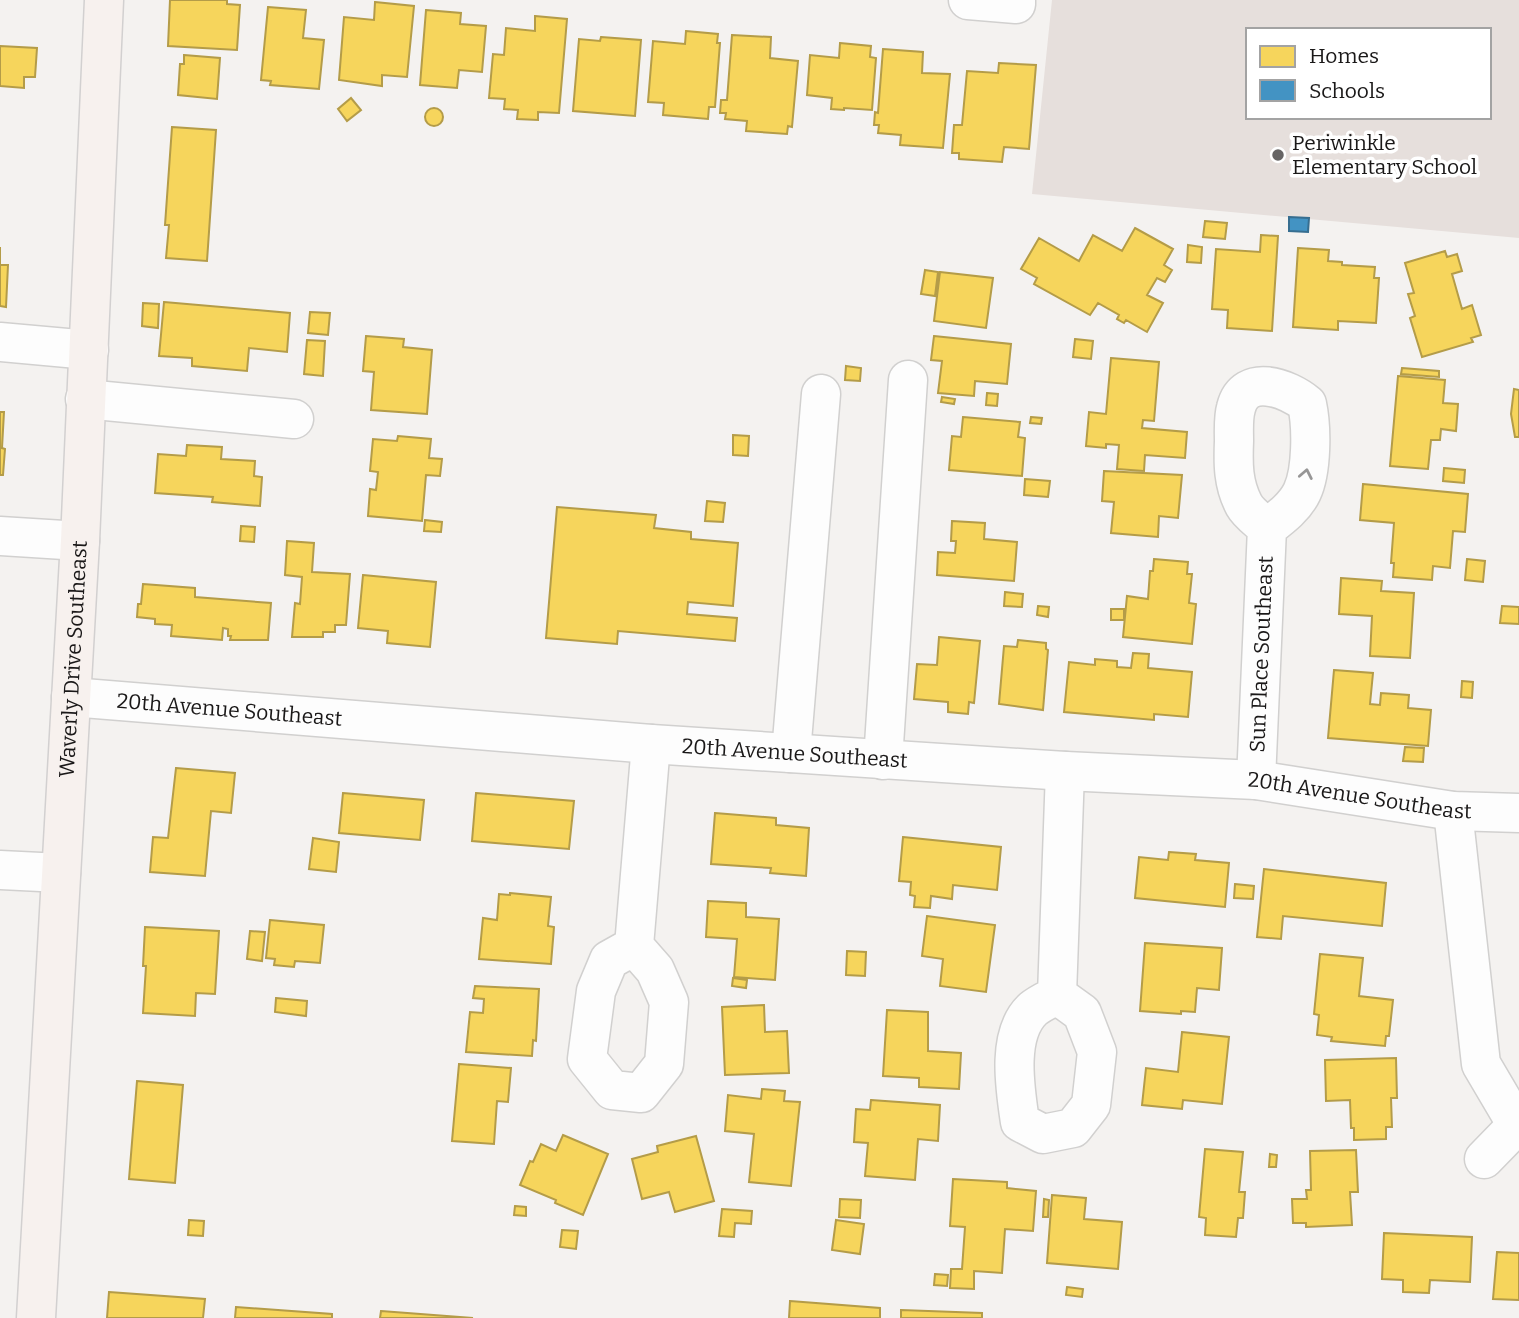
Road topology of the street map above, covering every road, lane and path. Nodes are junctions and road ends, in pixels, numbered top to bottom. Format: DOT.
graph roads {
  1 [pos="104,0"];
  2 [pos="968,0"];
  3 [pos="1016,2"];
  4 [pos="0,342"];
  5 [pos="89,350"];
  6 [pos="908,380"];
  7 [pos="821,394"];
  8 [pos="85,399"];
  9 [pos="294,419"];
  10 [pos="1268,528"];
  11 [pos="0,536"];
  12 [pos="80,541"];
  13 [pos="71,697"];
  14 [pos="651,744"];
  15 [pos="791,753"];
  16 [pos="883,760"];
  17 [pos="1065,771"];
  18 [pos="1256,780"];
  19 [pos="1453,811"];
  20 [pos="1519,813"];
  21 [pos="0,870"];
  22 [pos="61,873"];
  23 [pos="634,946"];
  24 [pos="1058,995"];
  25 [pos="1519,1123"];
  26 [pos="1484,1159"];
  27 [pos="36,1318"];
  1 -- 5 [label="main road, Waverly Drive Southeast"];
  2 -- 3 [label="street"];
  4 -- 5 [label="street"];
  5 -- 8 [label="main road, Waverly Drive Southeast"];
  6 -- 16 [label="street"];
  7 -- 15 [label="street"];
  8 -- 9 [label="street"];
  8 -- 12 [label="main road, Waverly Drive Southeast"];
  10 -- 18 [label="street, Sun Place Southeast"];
  11 -- 12 [label="street"];
  12 -- 13 [label="main road, Waverly Drive Southeast"];
  13 -- 14 [label="street, 20th Avenue Southeast"];
  13 -- 22 [label="main road, Waverly Drive Southeast"];
  14 -- 15 [label="street, 20th Avenue Southeast"];
  14 -- 23 [label="street"];
  15 -- 16 [label="street, 20th Avenue Southeast"];
  16 -- 17 [label="street, 20th Avenue Southeast"];
  17 -- 18 [label="street, 20th Avenue Southeast"];
  17 -- 24 [label="street"];
  18 -- 19 [label="street, 20th Avenue Southeast"];
  19 -- 20 [label="street, 20th Avenue Southeast"];
  19 -- 25 [label="street"];
  21 -- 22 [label="street"];
  22 -- 27 [label="main road, Waverly Drive Southeast"];
  25 -- 26 [label="street"];
}
